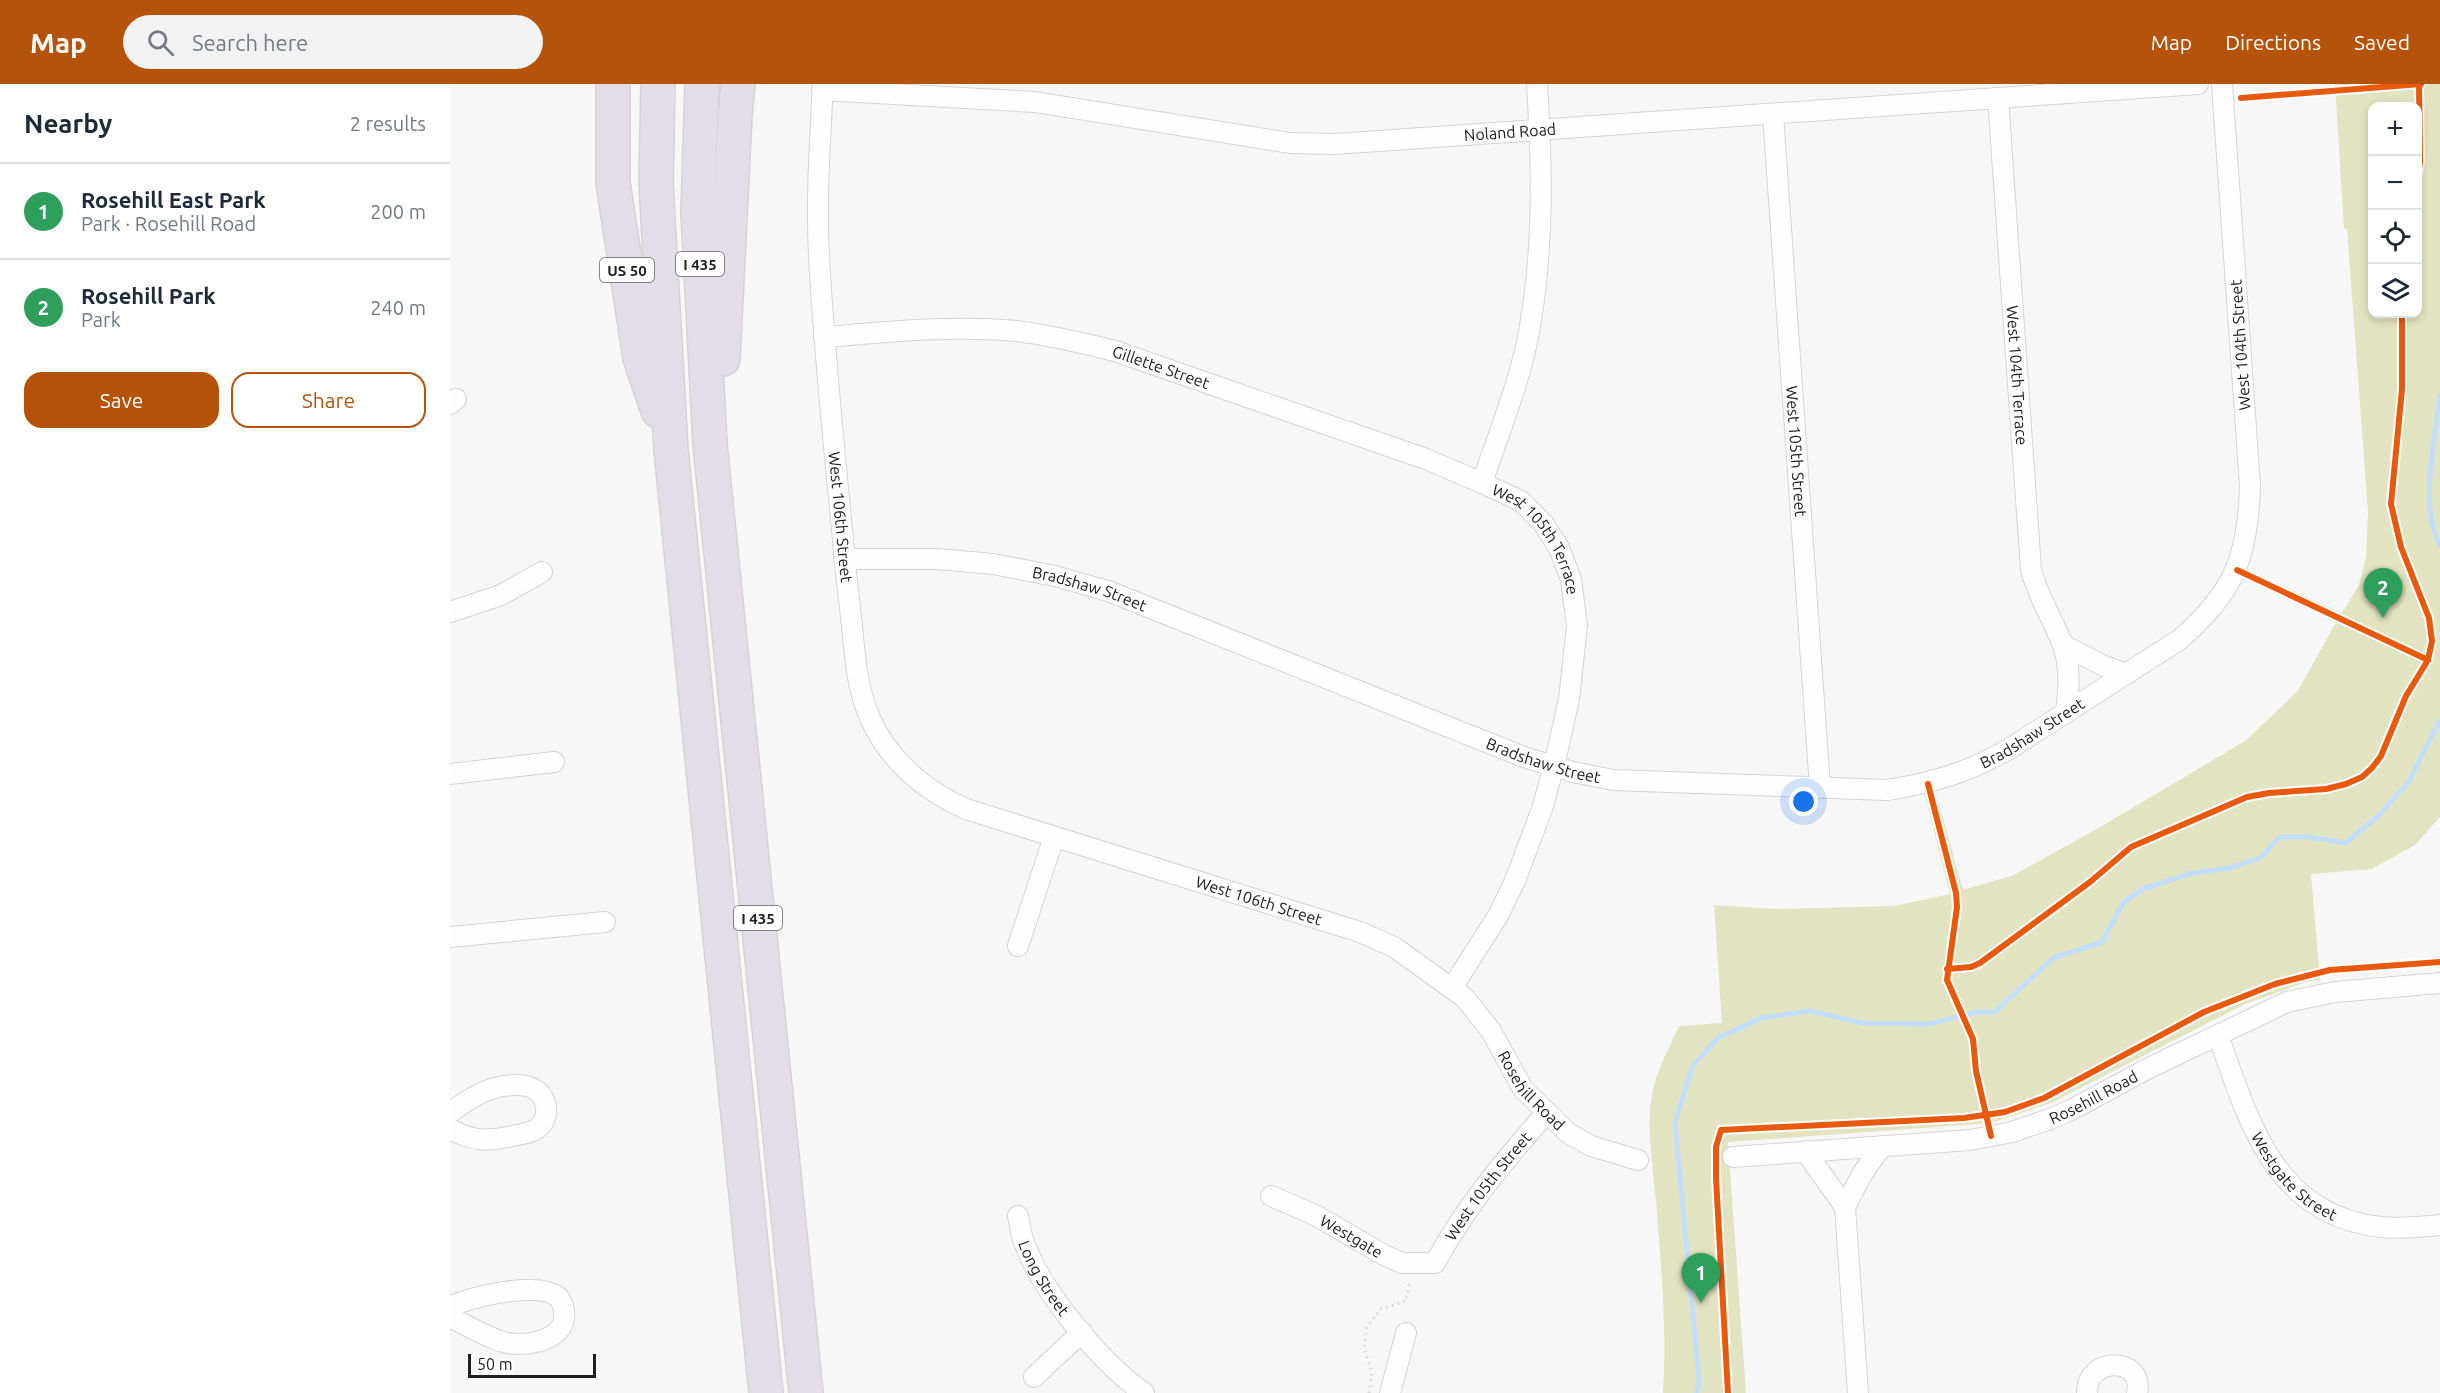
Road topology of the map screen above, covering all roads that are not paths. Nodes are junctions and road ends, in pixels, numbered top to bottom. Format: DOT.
graph roads {
  1 [pos="613,84"];
  2 [pos="658,84"];
  3 [pos="702,84"];
  4 [pos="738,84"];
  5 [pos="1537,84"];
  6 [pos="2198,84"];
  7 [pos="2222,84"];
  8 [pos="823,87"];
  9 [pos="1998,98"];
  10 [pos="1773,114"];
  11 [pos="1540,130"];
  12 [pos="824,337"];
  13 [pos="710,444"];
  14 [pos="671,450"];
  15 [pos="1482,483"];
  16 [pos="844,559"];
  17 [pos="542,572"];
  18 [pos="2218,600"];
  19 [pos="450,612"];
  20 [pos="2063,645"];
  21 [pos="2127,674"];
  22 [pos="2066,712"];
  23 [pos="554,762"];
  24 [pos="1554,766"];
  25 [pos="450,774"];
  26 [pos="1820,788"];
  27 [pos="1054,837"];
  28 [pos="605,922"];
  29 [pos="450,937"];
  30 [pos="1018,945"];
  31 [pos="2440,983"];
  32 [pos="1452,988"];
  33 [pos="2218,1035"];
  34 [pos="1547,1112"];
  35 [pos="450,1113"];
  36 [pos="450,1129"];
  37 [pos="1882,1146"];
  38 [pos="1805,1151"];
  39 [pos="1733,1157"];
  40 [pos="1638,1160"];
  41 [pos="1271,1196"];
  42 [pos="1845,1207"];
  43 [pos="1018,1216"];
  44 [pos="2440,1225"];
  45 [pos="1435,1263"];
  46 [pos="450,1307"];
  47 [pos="450,1317"];
  48 [pos="1082,1332"];
  49 [pos="1406,1333"];
  50 [pos="1034,1377"];
  51 [pos="766,1393"];
  52 [pos="806,1393"];
  53 [pos="1144,1393"];
  54 [pos="1390,1393"];
  55 [pos="1858,1393"];
  56 [pos="2087,1393"];
  57 [pos="2137,1393"];
  1 -- 14 [label="highway, US 50"];
  2 -- 14 [label="highway, I 435"];
  3 -- 13 [label="highway, I 435"];
  4 -- 13 [label="highway"];
  5 -- 11 [label="street, West 105th Terrace"];
  6 -- 9 [label="street, Noland Road"];
  7 -- 18 [label="street, West 104th Street"];
  8 -- 11 [label="street, Noland Road"];
  8 -- 12 [label="street, West 106th Street"];
  9 -- 10 [label="street, Noland Road"];
  9 -- 20 [label="street, West 104th Terrace"];
  10 -- 11 [label="street, Noland Road"];
  10 -- 26 [label="street, West 105th Street"];
  11 -- 15 [label="street, West 105th Terrace"];
  12 -- 15 [label="street, Gillette Street"];
  12 -- 16 [label="street, West 106th Street"];
  13 -- 52 [label="highway, I 435"];
  14 -- 51 [label="highway, I 435"];
  15 -- 24 [label="street, West 105th Terrace"];
  16 -- 24 [label="street, Bradshaw Street"];
  16 -- 27 [label="street, West 106th Street"];
  17 -- 19 [label="street"];
  18 -- 21 [label="street, Bradshaw Street"];
  20 -- 21 [label="street"];
  20 -- 22 [label="street, West 104th Terrace"];
  21 -- 22 [label="street, Bradshaw Street"];
  22 -- 26 [label="street, Bradshaw Street"];
  23 -- 25 [label="street"];
  24 -- 26 [label="street, Bradshaw Street"];
  24 -- 32 [label="street, West 105th Terrace"];
  27 -- 30 [label="street"];
  27 -- 32 [label="street, West 106th Street"];
  28 -- 29 [label="street"];
  31 -- 33 [label="street, Rosehill Road"];
  32 -- 34 [label="street, Rosehill Road"];
  33 -- 37 [label="street, Rosehill Road"];
  33 -- 44 [label="street, Westgate Street"];
  34 -- 40 [label="street, Rosehill Road"];
  34 -- 45 [label="street, West 105th Street"];
  35 -- 36 [label="street"];
  37 -- 38 [label="street, Rosehill Road"];
  37 -- 42 [label="street"];
  38 -- 39 [label="street, Rosehill Road"];
  38 -- 42 [label="street"];
  41 -- 45 [label="street, Westgate"];
  42 -- 55 [label="street"];
  43 -- 48 [label="street, Long Street"];
  46 -- 47 [label="street"];
  48 -- 50 [label="street, Long Street"];
  48 -- 53 [label="street, Long Street"];
  49 -- 54 [label="street"];
  56 -- 57 [label="street"];
}
